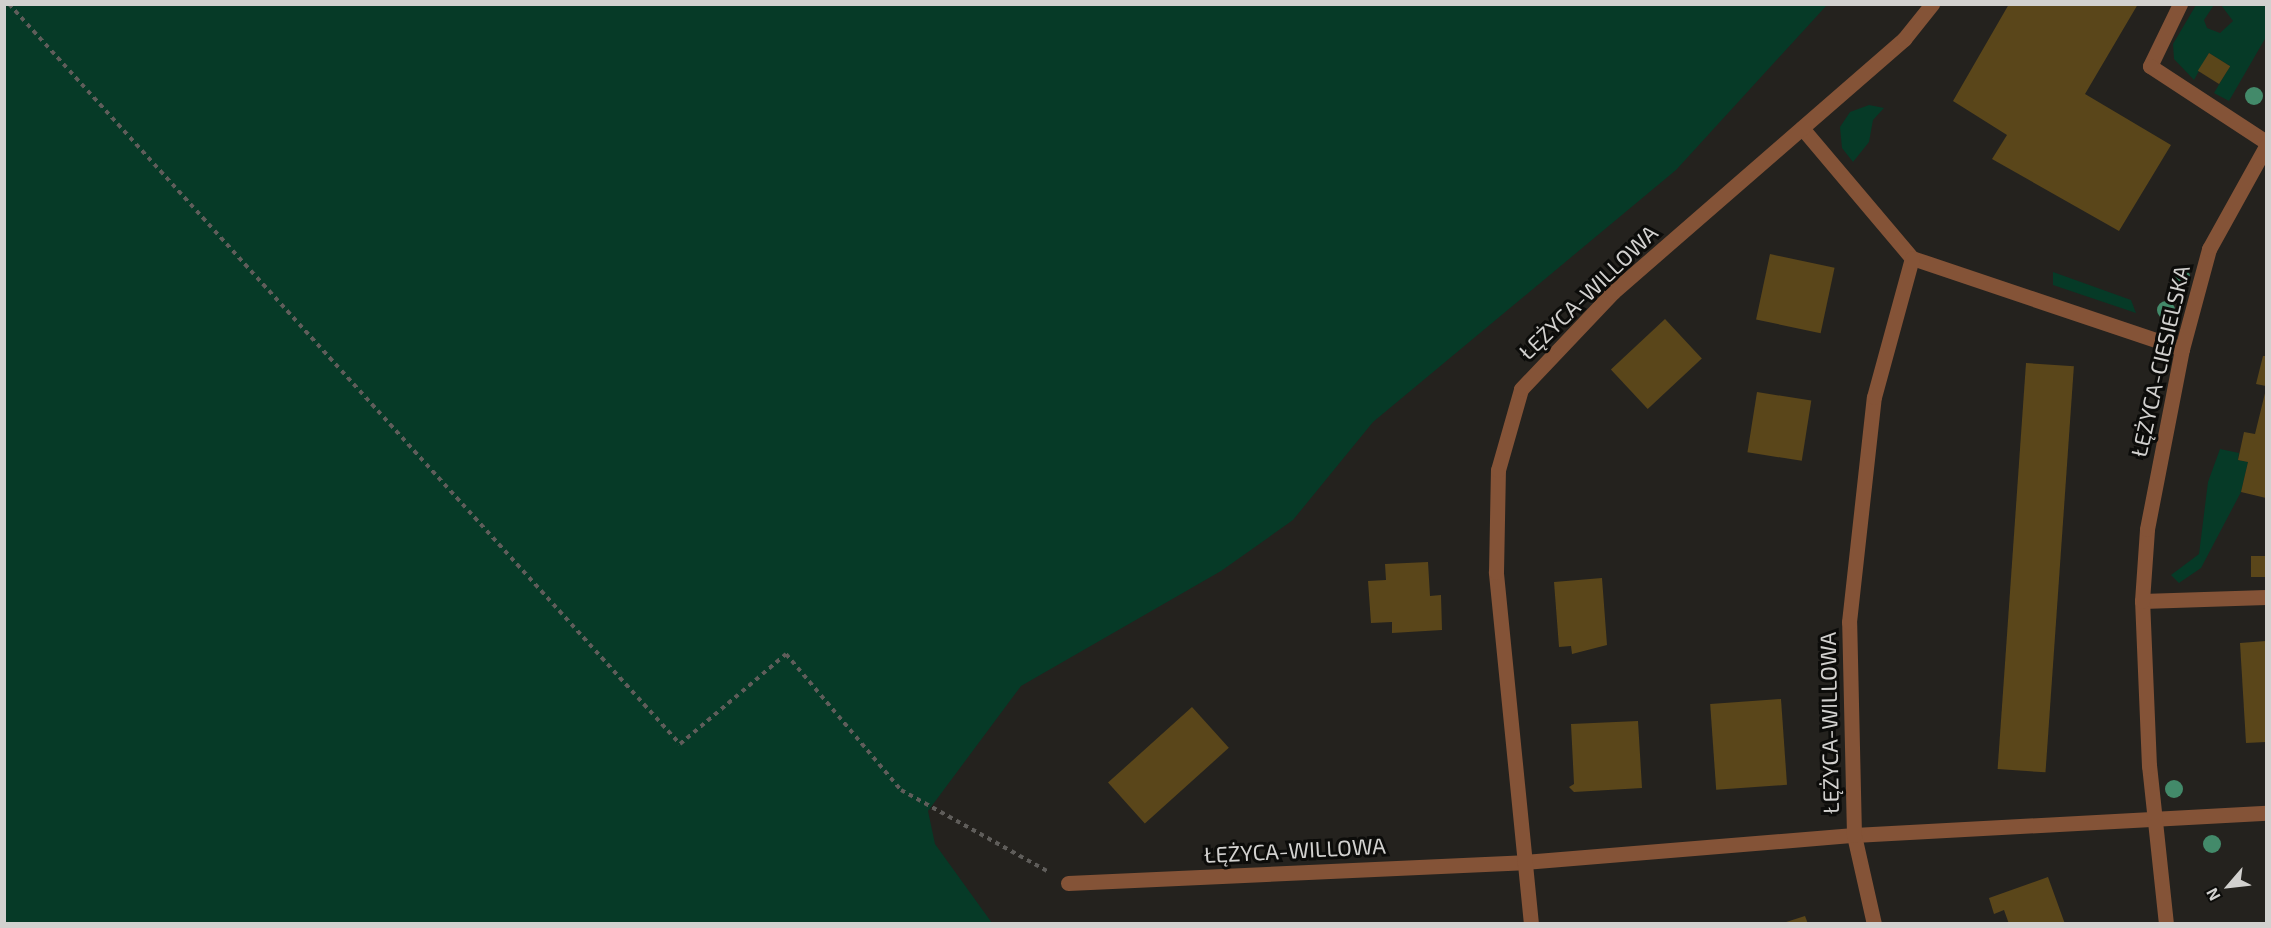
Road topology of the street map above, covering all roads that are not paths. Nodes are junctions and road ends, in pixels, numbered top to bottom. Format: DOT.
graph roads {
  1 [pos="1932,4"];
  2 [pos="2180,4"];
  3 [pos="1802,128"];
  4 [pos="2266,144"];
  5 [pos="1912,258"];
  6 [pos="2182,349"];
  7 [pos="2266,597"];
  8 [pos="2142,601"];
  9 [pos="2266,813"];
  10 [pos="2152,820"];
  11 [pos="1854,835"];
  12 [pos="1524,862"];
  13 [pos="1068,883"];
  14 [pos="1531,924"];
  15 [pos="1874,924"];
  16 [pos="2166,924"];
  1 -- 3 [label="street, ŁĘŻYCA-WILLOWA"];
  2 -- 4 [label="street"];
  3 -- 5 [label="street"];
  3 -- 12 [label="street, ŁĘŻYCA-WILLOWA"];
  4 -- 6 [label="street, ŁĘŻYCA-CIESIELSKA"];
  5 -- 6 [label="street"];
  5 -- 11 [label="street, ŁĘŻYCA-WILLOWA"];
  6 -- 8 [label="street, ŁĘŻYCA-CIESIELSKA"];
  7 -- 8 [label="street"];
  8 -- 10 [label="street, ŁĘŻYCA-CIESIELSKA"];
  9 -- 10 [label="street"];
  10 -- 11 [label="street, ŁĘŻYCA-WILLOWA"];
  10 -- 16 [label="street, ŁĘŻYCA-CIESIELSKA"];
  11 -- 12 [label="street, ŁĘŻYCA-WILLOWA"];
  11 -- 15 [label="street, ŁĘŻYCA-WILLOWA"];
  12 -- 13 [label="street, ŁĘŻYCA-WILLOWA"];
  12 -- 14 [label="street, ŁĘŻYCA-WILLOWA"];
}
